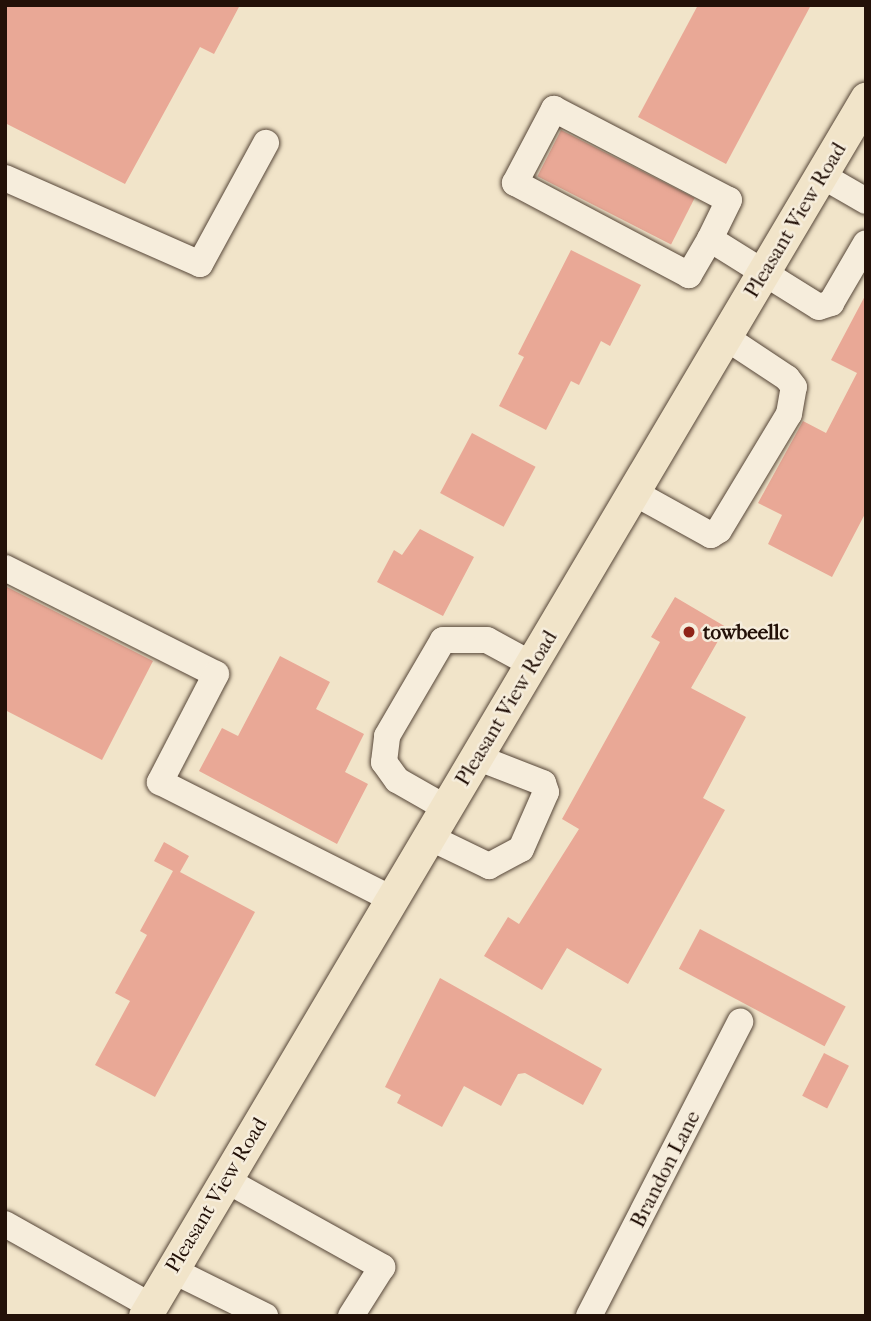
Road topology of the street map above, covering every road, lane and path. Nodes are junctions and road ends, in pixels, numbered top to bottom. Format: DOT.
graph roads {
  1 [pos="866,99"];
  2 [pos="266,143"];
  3 [pos="821,174"];
  4 [pos="5,178"];
  5 [pos="866,201"];
  6 [pos="710,239"];
  7 [pos="866,243"];
  8 [pos="764,271"];
  9 [pos="725,337"];
  10 [pos="633,492"];
  11 [pos="5,568"];
  12 [pos="531,664"];
  13 [pos="476,757"];
  14 [pos="446,808"];
  15 [pos="429,837"];
  16 [pos="392,899"];
  17 [pos="740,1022"];
  18 [pos="226,1180"];
  19 [pos="5,1224"];
  20 [pos="173,1270"];
  21 [pos="148,1311"];
  22 [pos="265,1316"];
  23 [pos="351,1316"];
  24 [pos="589,1316"];
  1 -- 3 [label="main road, Pleasant View Road"];
  2 -- 4 [label="street"];
  3 -- 5 [label="street"];
  3 -- 8 [label="main road, Pleasant View Road"];
  6 -- 6 [label="street"];
  6 -- 8 [label="street"];
  7 -- 8 [label="street"];
  8 -- 9 [label="main road, Pleasant View Road"];
  9 -- 10 [label="main road, Pleasant View Road"];
  9 -- 10 [label="street"];
  10 -- 12 [label="main road, Pleasant View Road"];
  11 -- 16 [label="street"];
  12 -- 13 [label="main road, Pleasant View Road"];
  12 -- 14 [label="street"];
  13 -- 14 [label="main road, Pleasant View Road"];
  13 -- 15 [label="street"];
  14 -- 15 [label="main road, Pleasant View Road"];
  15 -- 16 [label="main road, Pleasant View Road"];
  16 -- 18 [label="main road, Pleasant View Road"];
  17 -- 24 [label="street, Brandon Lane"];
  18 -- 20 [label="main road, Pleasant View Road"];
  18 -- 23 [label="street"];
  19 -- 21 [label="street"];
  20 -- 21 [label="main road, Pleasant View Road"];
  20 -- 22 [label="street"];
}
